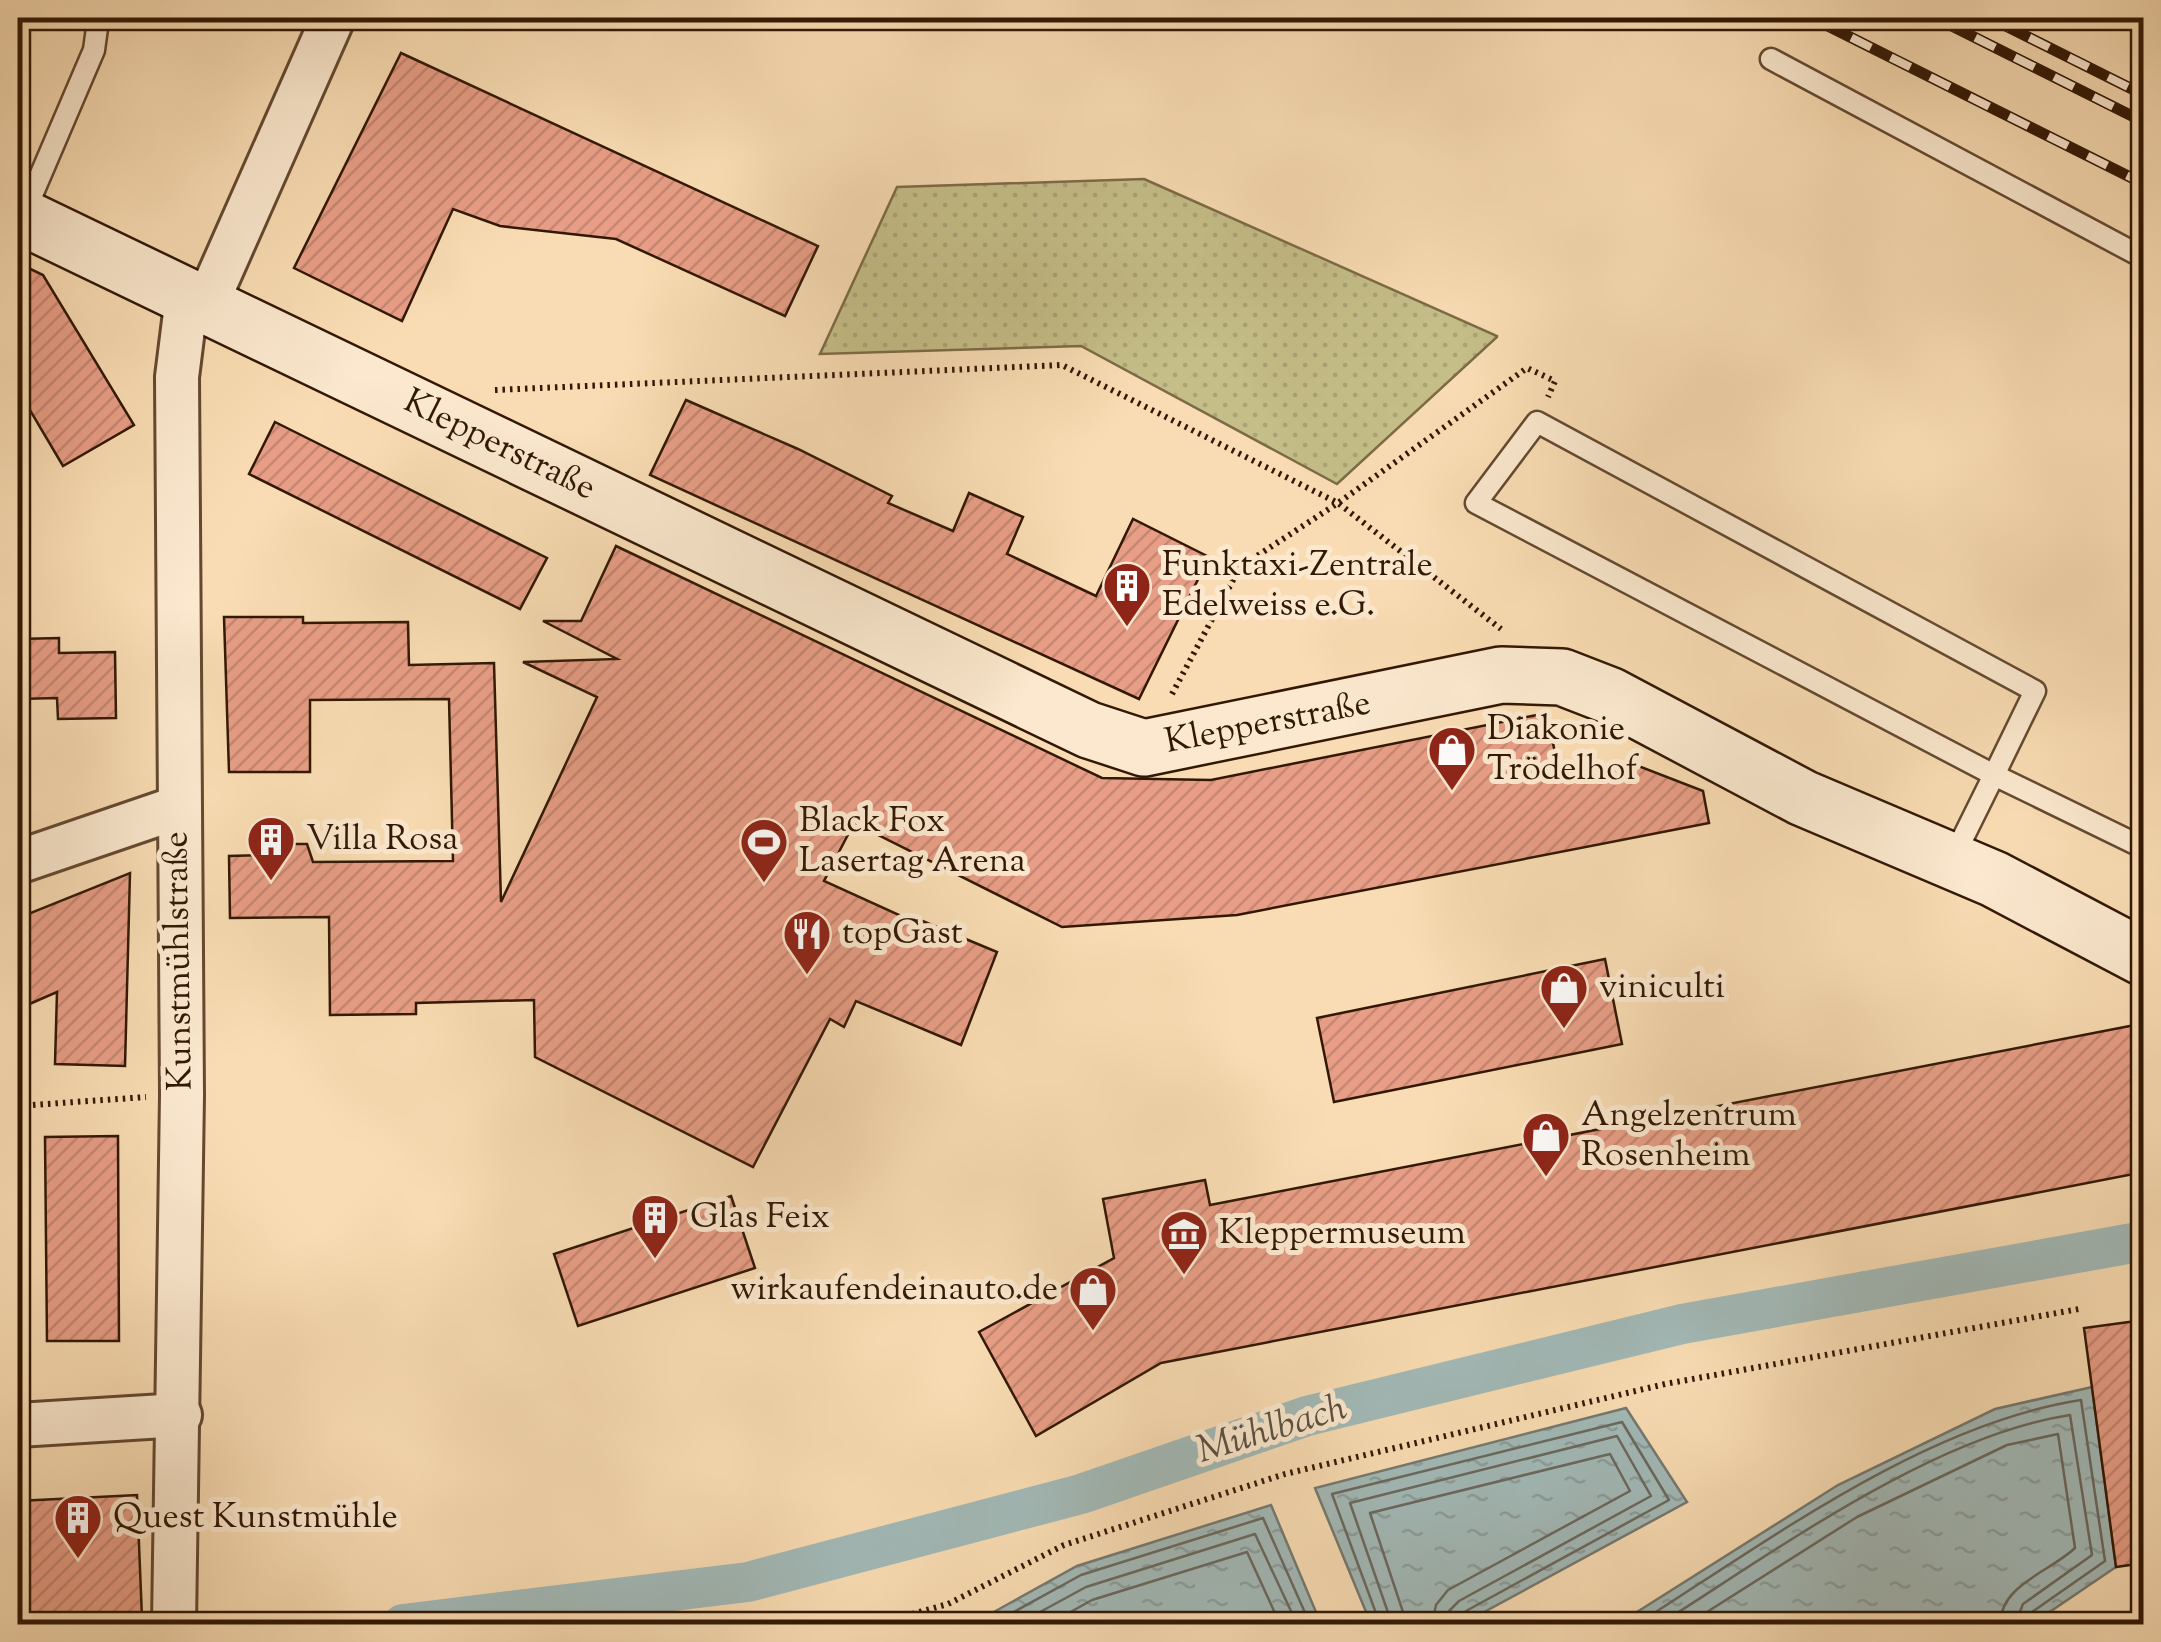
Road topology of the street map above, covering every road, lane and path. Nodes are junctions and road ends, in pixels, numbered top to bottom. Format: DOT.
graph roads {
  1 [pos="334,18"];
  2 [pos="95,21"];
  3 [pos="1771,59"];
  4 [pos="20,216"];
  5 [pos="2144,258"];
  6 [pos="196,301"];
  7 [pos="1537,422"];
  8 [pos="467,429"];
  9 [pos="1338,504"];
  10 [pos="1502,630"];
  11 [pos="1144,748"];
  12 [pos="1994,775"];
  13 [pos="179,807"];
  14 [pos="2144,848"];
  15 [pos="1951,861"];
  16 [pos="18,862"];
  17 [pos="2144,958"];
  18 [pos="182,1095"];
  19 [pos="18,1106"];
  20 [pos="2079,1309"];
  21 [pos="180,1415"];
  22 [pos="18,1425"];
  23 [pos="174,1612"];
  24 [pos="876,1624"];
  1 -- 6 [label="street, Kunstmühlstraße"];
  2 -- 4 [label="lane"];
  3 -- 5 [label="lane"];
  4 -- 6 [label="street, Klepperstraße"];
  6 -- 8 [label="street, Klepperstraße"];
  6 -- 13 [label="street, Kunstmühlstraße"];
  7 -- 9 [label="path"];
  7 -- 12 [label="lane"];
  7 -- 12 [label="lane"];
  8 -- 9 [label="path"];
  8 -- 11 [label="street, Klepperstraße"];
  9 -- 10 [label="path"];
  9 -- 11 [label="path"];
  11 -- 15 [label="street, Klepperstraße"];
  12 -- 14 [label="lane"];
  12 -- 15 [label="lane"];
  13 -- 16 [label="street"];
  13 -- 18 [label="street, Kunstmühlstraße"];
  15 -- 17 [label="street, Klepperstraße"];
  18 -- 19 [label="path"];
  18 -- 21 [label="street, Kunstmühlstraße"];
  20 -- 24 [label="path"];
  21 -- 22 [label="street"];
  21 -- 23 [label="street, Kunstmühlstraße"];
}
